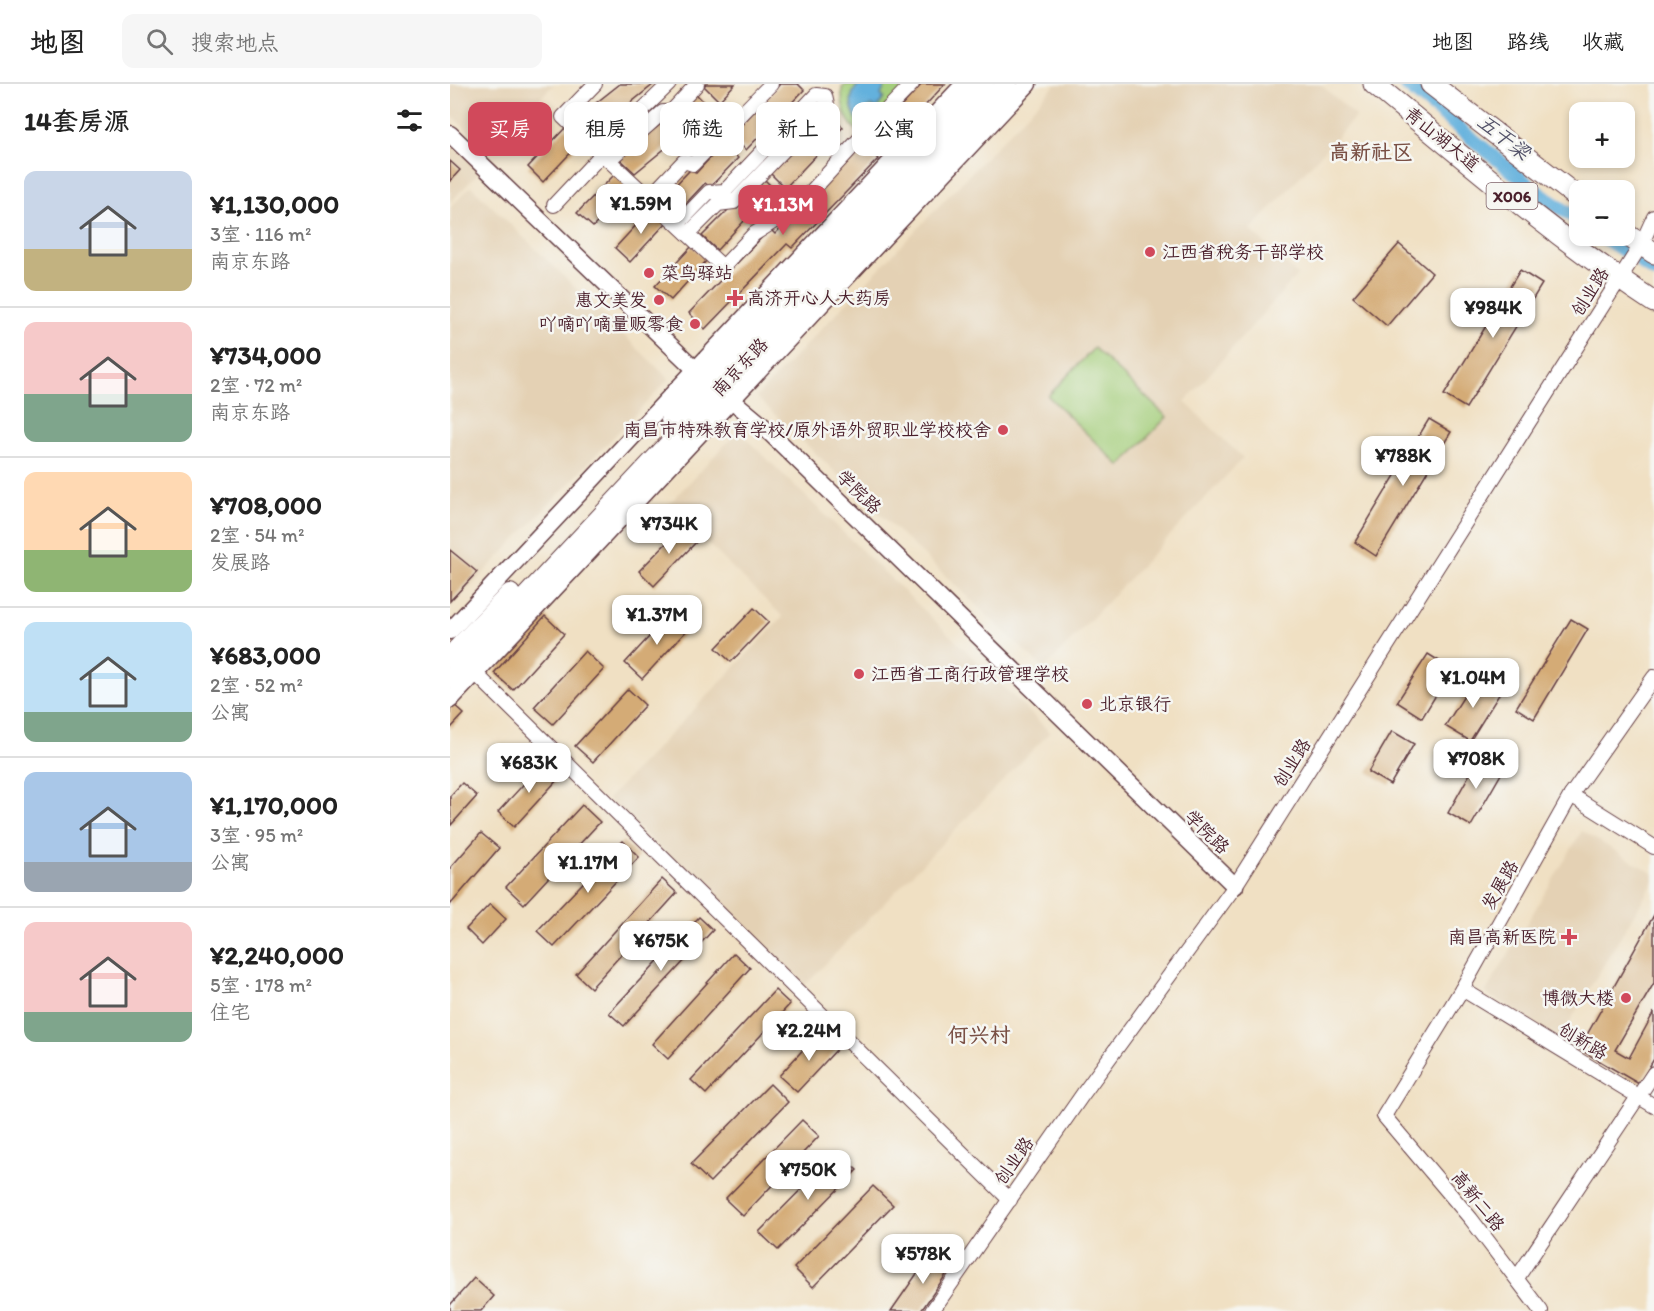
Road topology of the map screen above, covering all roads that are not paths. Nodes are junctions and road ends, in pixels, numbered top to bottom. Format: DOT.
graph roads {
  1 [pos="595,84"];
  2 [pos="669,84"];
  3 [pos="697,84"];
  4 [pos="771,84"];
  5 [pos="912,84"];
  6 [pos="964,84"];
  7 [pos="984,84"];
  8 [pos="1007,84"];
  9 [pos="1028,84"];
  10 [pos="1374,84"];
  11 [pos="1431,84"];
  12 [pos="578,102"];
  13 [pos="895,102"];
  14 [pos="648,105"];
  15 [pos="648,122"];
  16 [pos="450,134"];
  17 [pos="852,147"];
  18 [pos="601,156"];
  19 [pos="605,156"];
  20 [pos="1569,191"];
  21 [pos="649,198"];
  22 [pos="554,206"];
  23 [pos="1654,217"];
  24 [pos="678,224"];
  25 [pos="688,234"];
  26 [pos="1640,244"];
  27 [pos="1619,279"];
  28 [pos="1654,302"];
  29 [pos="714,385"];
  30 [pos="450,631"];
  31 [pos="463,664"];
  32 [pos="1654,676"];
  33 [pos="450,678"];
  34 [pos="450,700"];
  35 [pos="1571,795"];
  36 [pos="1654,847"];
  37 [pos="1235,886"];
  38 [pos="1462,989"];
  39 [pos="1654,1073"];
  40 [pos="1639,1097"];
  41 [pos="1654,1106"];
  42 [pos="1384,1116"];
  43 [pos="1010,1200"];
  44 [pos="1517,1278"];
  45 [pos="932,1311"];
  46 [pos="1541,1311"];
  1 -- 12 [label="street"];
  2 -- 14 [label="street"];
  3 -- 15 [label="street"];
  4 -- 21 [label="street"];
  5 -- 13 [label="street"];
  6 -- 29 [label="street"];
  7 -- 29 [label="main road, 南京东路"];
  8 -- 29 [label="main road, 南京东路"];
  9 -- 29 [label="street"];
  10 -- 27 [label="main road, 青山湖大道 / X006"];
  11 -- 20 [label="main road, 青山湖大道 / X006"];
  16 -- 29 [label="street, 学院路"];
  17 -- 25 [label="street"];
  18 -- 22 [label="street"];
  19 -- 21 [label="street"];
  21 -- 24 [label="street"];
  23 -- 26 [label="street, 创业路"];
  24 -- 25 [label="street"];
  24 -- 25 [label="street"];
  26 -- 27 [label="street, 创业路"];
  27 -- 28 [label="main road, 青山湖大道 / X006"];
  27 -- 37 [label="street, 创业路"];
  29 -- 30 [label="street"];
  29 -- 31 [label="main road, 南京东路"];
  29 -- 37 [label="street, 学院路"];
  31 -- 33 [label="main road, 南京东路"];
  31 -- 34 [label="street"];
  31 -- 43 [label="street"];
  32 -- 35 [label="street, 发展路"];
  35 -- 36 [label="street"];
  35 -- 38 [label="street, 发展路"];
  37 -- 43 [label="street, 创业路"];
  38 -- 40 [label="street, 创新路"];
  38 -- 42 [label="street, 发展路"];
  39 -- 40 [label="street"];
  40 -- 41 [label="street, 创新路"];
  40 -- 44 [label="street"];
  42 -- 44 [label="street, 高新二路"];
  43 -- 45 [label="street, 创业路"];
  44 -- 46 [label="street, 高新二路"];
}
